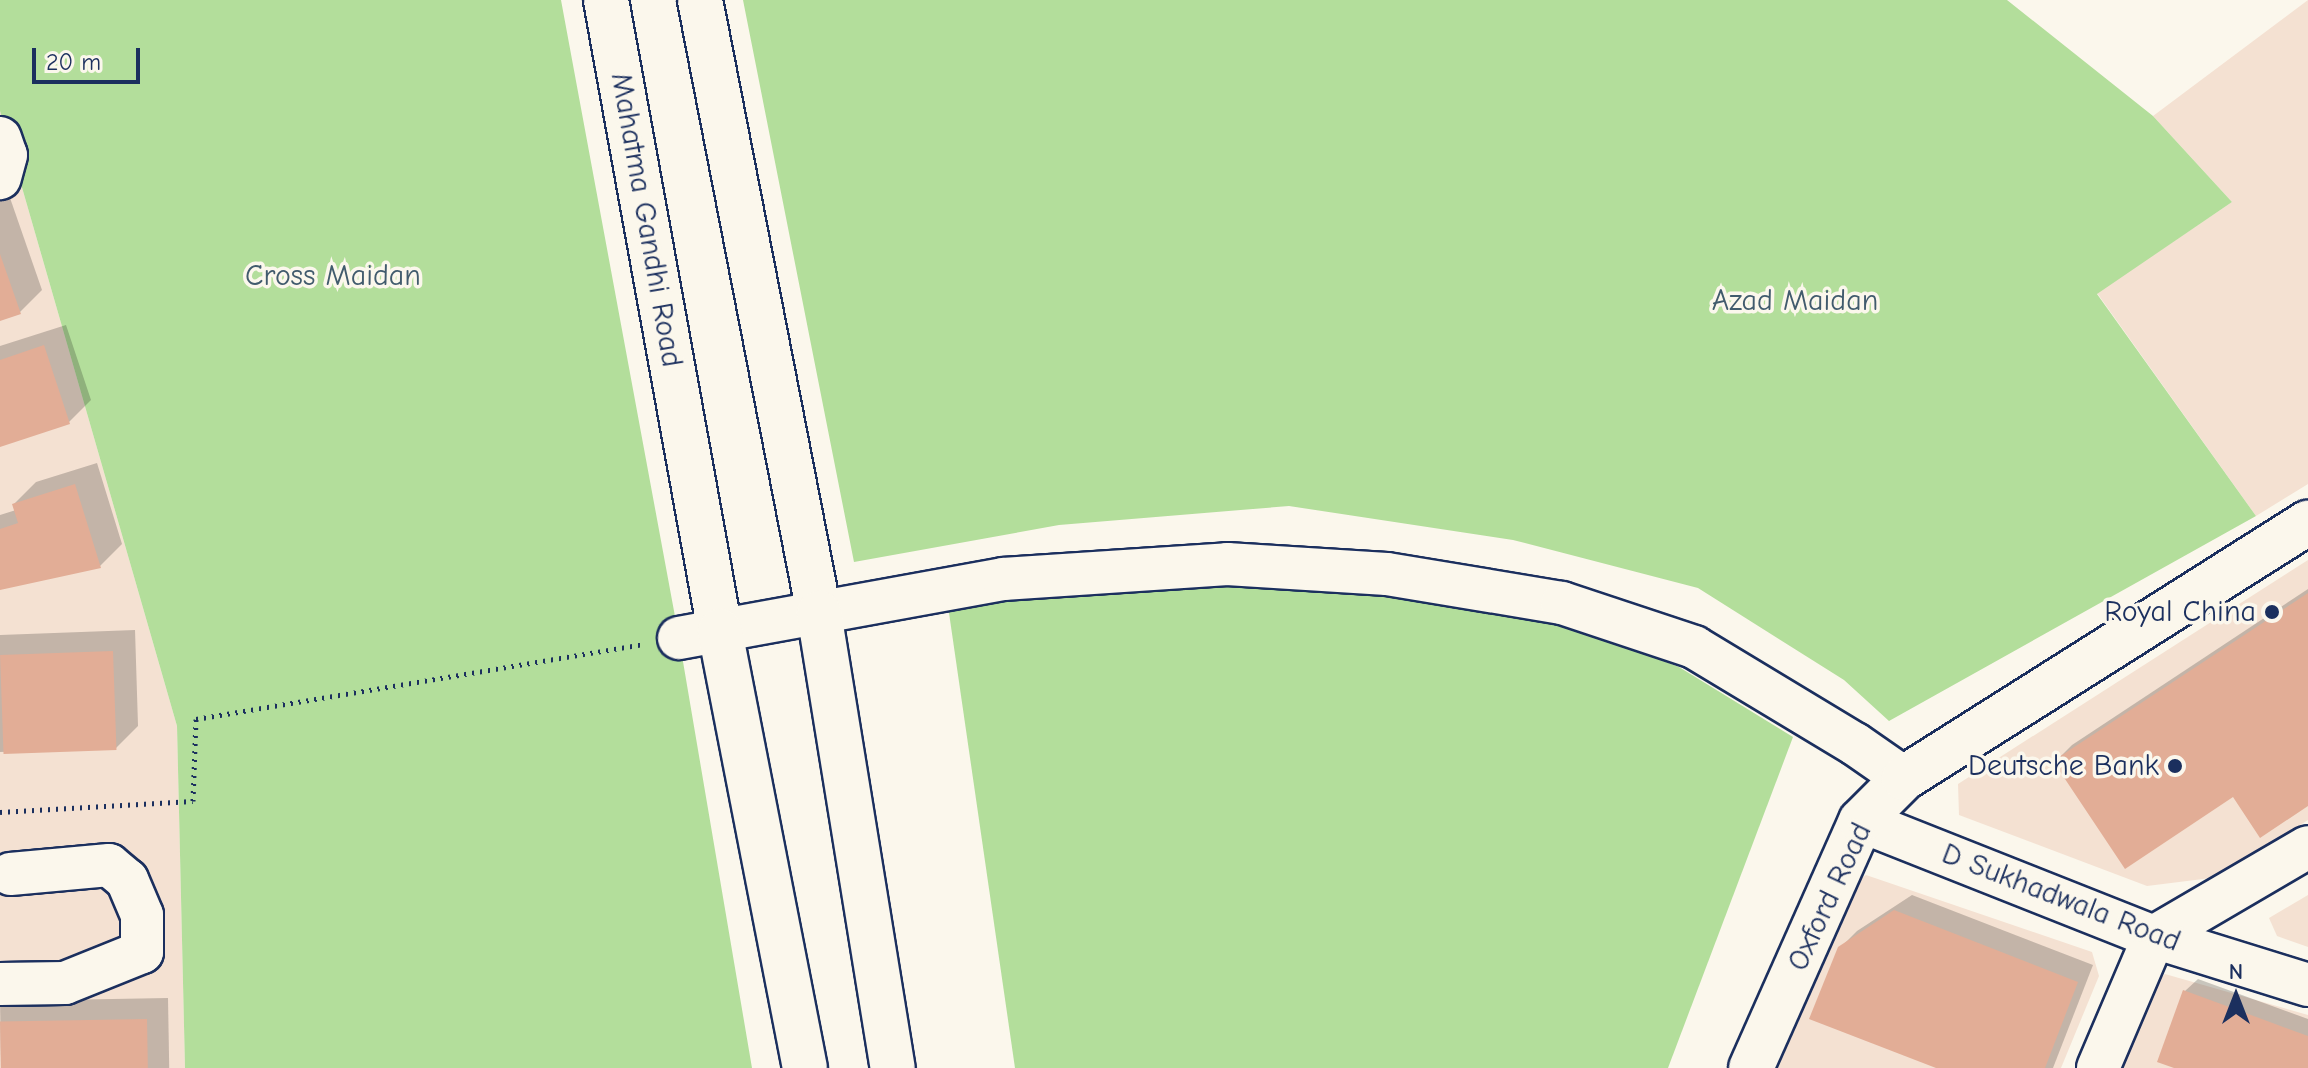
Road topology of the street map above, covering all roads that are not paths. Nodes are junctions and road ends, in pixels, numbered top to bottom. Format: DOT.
graph roads {
  1 [pos="606,0"];
  2 [pos="700,0"];
  3 [pos="0,138"];
  4 [pos="0,178"];
  5 [pos="2308,523"];
  6 [pos="819,613"];
  7 [pos="700,634"];
  8 [pos="1904,778"];
  9 [pos="1861,821"];
  10 [pos="2308,847"];
  11 [pos="10,874"];
  12 [pos="2154,937"];
  13 [pos="0,984"];
  14 [pos="2308,985"];
  15 [pos="805,1068"];
  16 [pos="893,1068"];
  17 [pos="1751,1068"];
  18 [pos="2098,1068"];
  1 -- 7 [label="main road, Mahatma Gandhi Road"];
  2 -- 6 [label="main road"];
  3 -- 4 [label="street"];
  5 -- 8 [label="main road, Oxford Road"];
  6 -- 7 [label="street"];
  6 -- 8 [label="street"];
  6 -- 16 [label="main road"];
  7 -- 15 [label="main road, Mahatma Gandhi Road"];
  8 -- 9 [label="main road, Oxford Road"];
  9 -- 12 [label="street, D Sukhadwala Road"];
  9 -- 17 [label="main road, Oxford Road"];
  10 -- 12 [label="street"];
  11 -- 13 [label="street"];
  12 -- 14 [label="street, D Sukhadwala Road"];
  12 -- 18 [label="street"];
}
